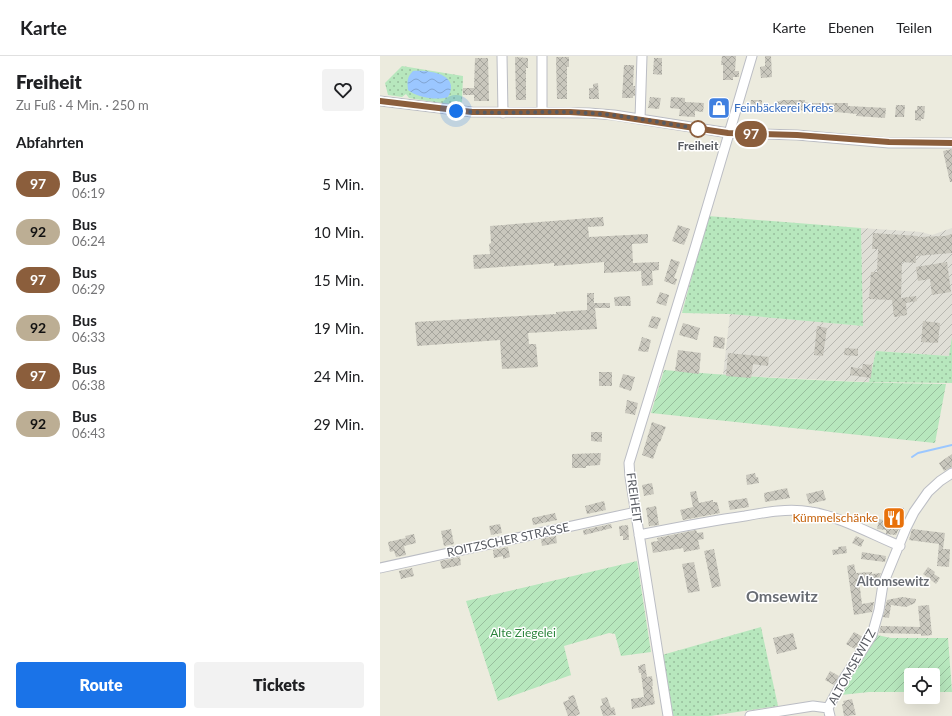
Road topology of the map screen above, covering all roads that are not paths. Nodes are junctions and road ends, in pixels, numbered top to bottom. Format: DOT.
graph roads {
  1 [pos="502,56"];
  2 [pos="542,56"];
  3 [pos="642,56"];
  4 [pos="752,56"];
  5 [pos="380,101"];
  6 [pos="542,112"];
  7 [pos="503,113"];
  8 [pos="640,119"];
  9 [pos="728,133"];
  10 [pos="952,143"];
  11 [pos="952,473"];
  12 [pos="636,512"];
  13 [pos="639,535"];
  14 [pos="900,546"];
  15 [pos="380,568"];
  16 [pos="829,712"];
  17 [pos="668,716"];
  18 [pos="750,716"];
  1 -- 7 [label="street"];
  2 -- 6 [label="street"];
  3 -- 8 [label="street"];
  4 -- 9 [label="street, FREIHEIT"];
  5 -- 7 [label="street"];
  6 -- 7 [label="street"];
  6 -- 8 [label="street"];
  8 -- 9 [label="street"];
  9 -- 10 [label="street"];
  9 -- 12 [label="street, FREIHEIT"];
  11 -- 14 [label="street, ALTOMSEWITZ"];
  12 -- 13 [label="street, FREIHEIT"];
  12 -- 15 [label="street, ROITZSCHER STRASSE"];
  13 -- 14 [label="street"];
  13 -- 17 [label="street, FREIHEIT"];
  14 -- 16 [label="street, ALTOMSEWITZ"];
  16 -- 18 [label="street"];
}
